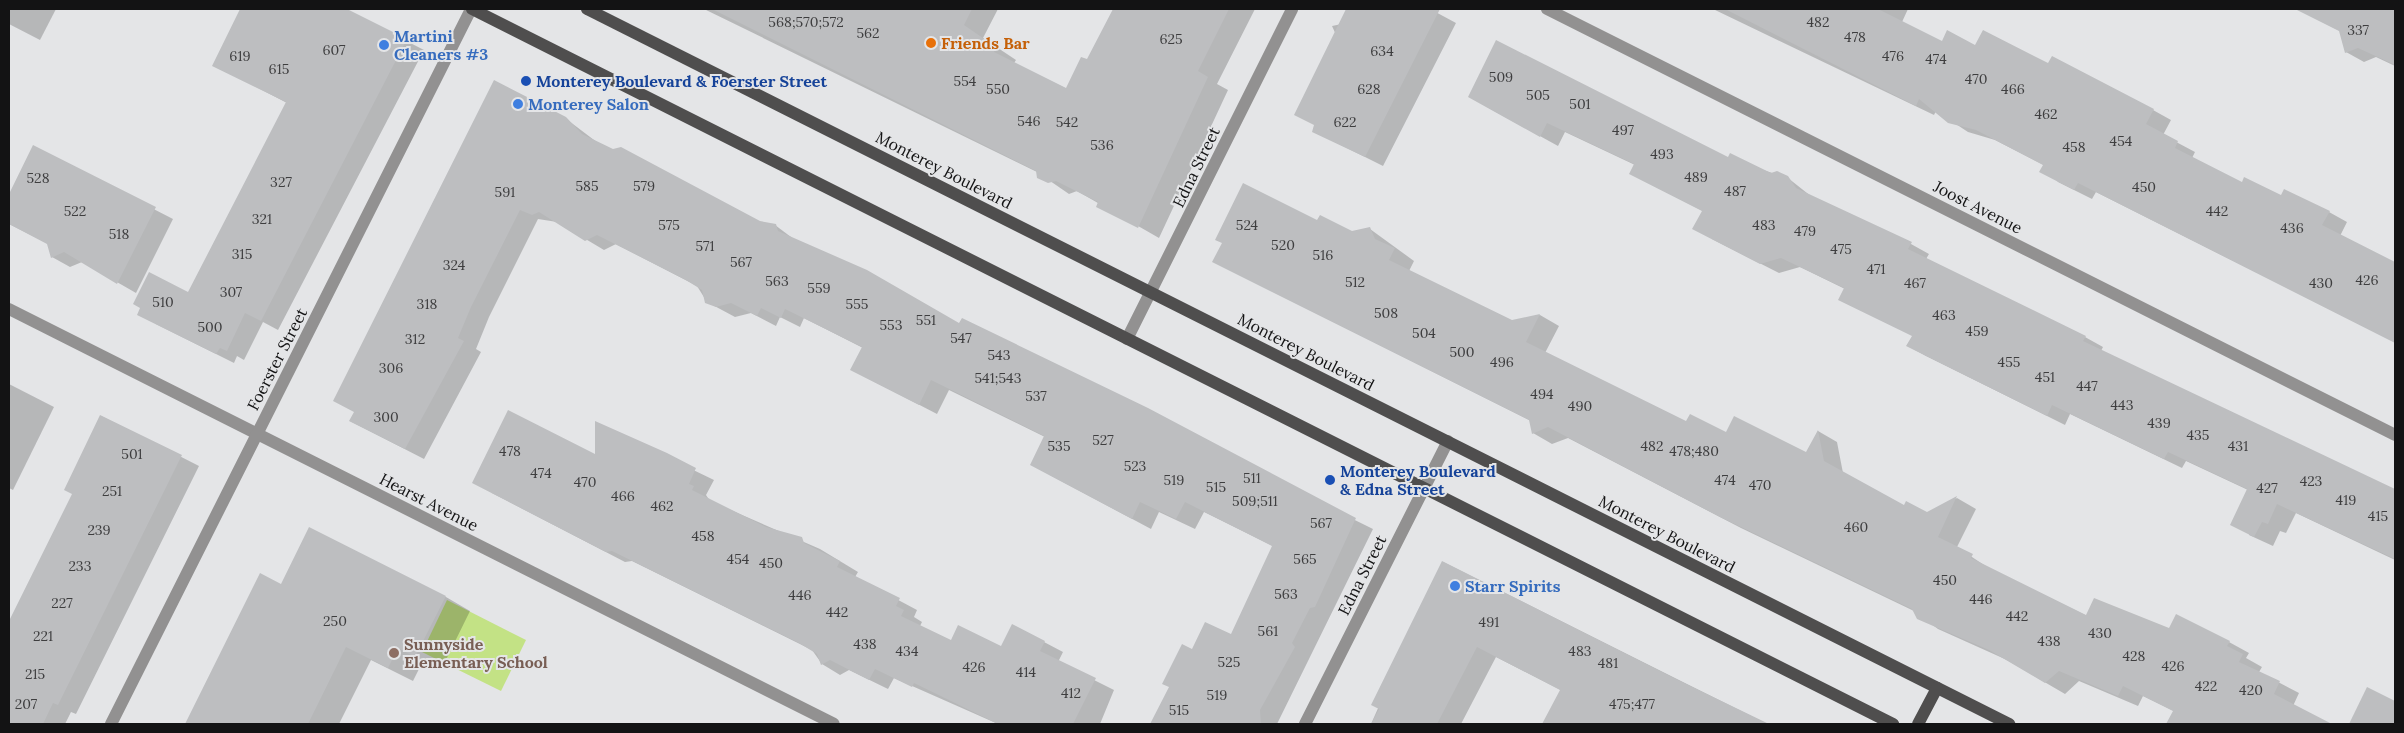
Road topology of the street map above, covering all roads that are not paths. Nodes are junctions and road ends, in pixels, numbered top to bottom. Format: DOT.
graph roads {
  1 [pos="472,9"];
  2 [pos="587,9"];
  3 [pos="1292,9"];
  4 [pos="1547,9"];
  5 [pos="1151,292"];
  6 [pos="9,310"];
  7 [pos="1128,339"];
  8 [pos="257,434"];
  9 [pos="2395,435"];
  10 [pos="1448,441"];
  11 [pos="1424,488"];
  12 [pos="1937,688"];
  13 [pos="111,724"];
  14 [pos="834,724"];
  15 [pos="1305,724"];
  16 [pos="1893,724"];
  17 [pos="1918,724"];
  18 [pos="2009,724"];
  1 -- 7 [label="main road"];
  1 -- 8 [label="street, Foerster Street"];
  2 -- 5 [label="main road, Monterey Boulevard"];
  3 -- 5 [label="street, Edna Street"];
  4 -- 9 [label="street, Joost Avenue"];
  5 -- 7 [label="street, Edna Street"];
  5 -- 10 [label="main road, Monterey Boulevard"];
  6 -- 8 [label="street, Hearst Avenue"];
  7 -- 11 [label="main road"];
  8 -- 13 [label="street, Foerster Street"];
  8 -- 14 [label="street, Hearst Avenue"];
  10 -- 11 [label="street, Edna Street"];
  10 -- 12 [label="main road, Monterey Boulevard"];
  11 -- 15 [label="street, Edna Street"];
  11 -- 16 [label="main road"];
  12 -- 17 [label="main road"];
  12 -- 18 [label="main road, Monterey Boulevard"];
}
